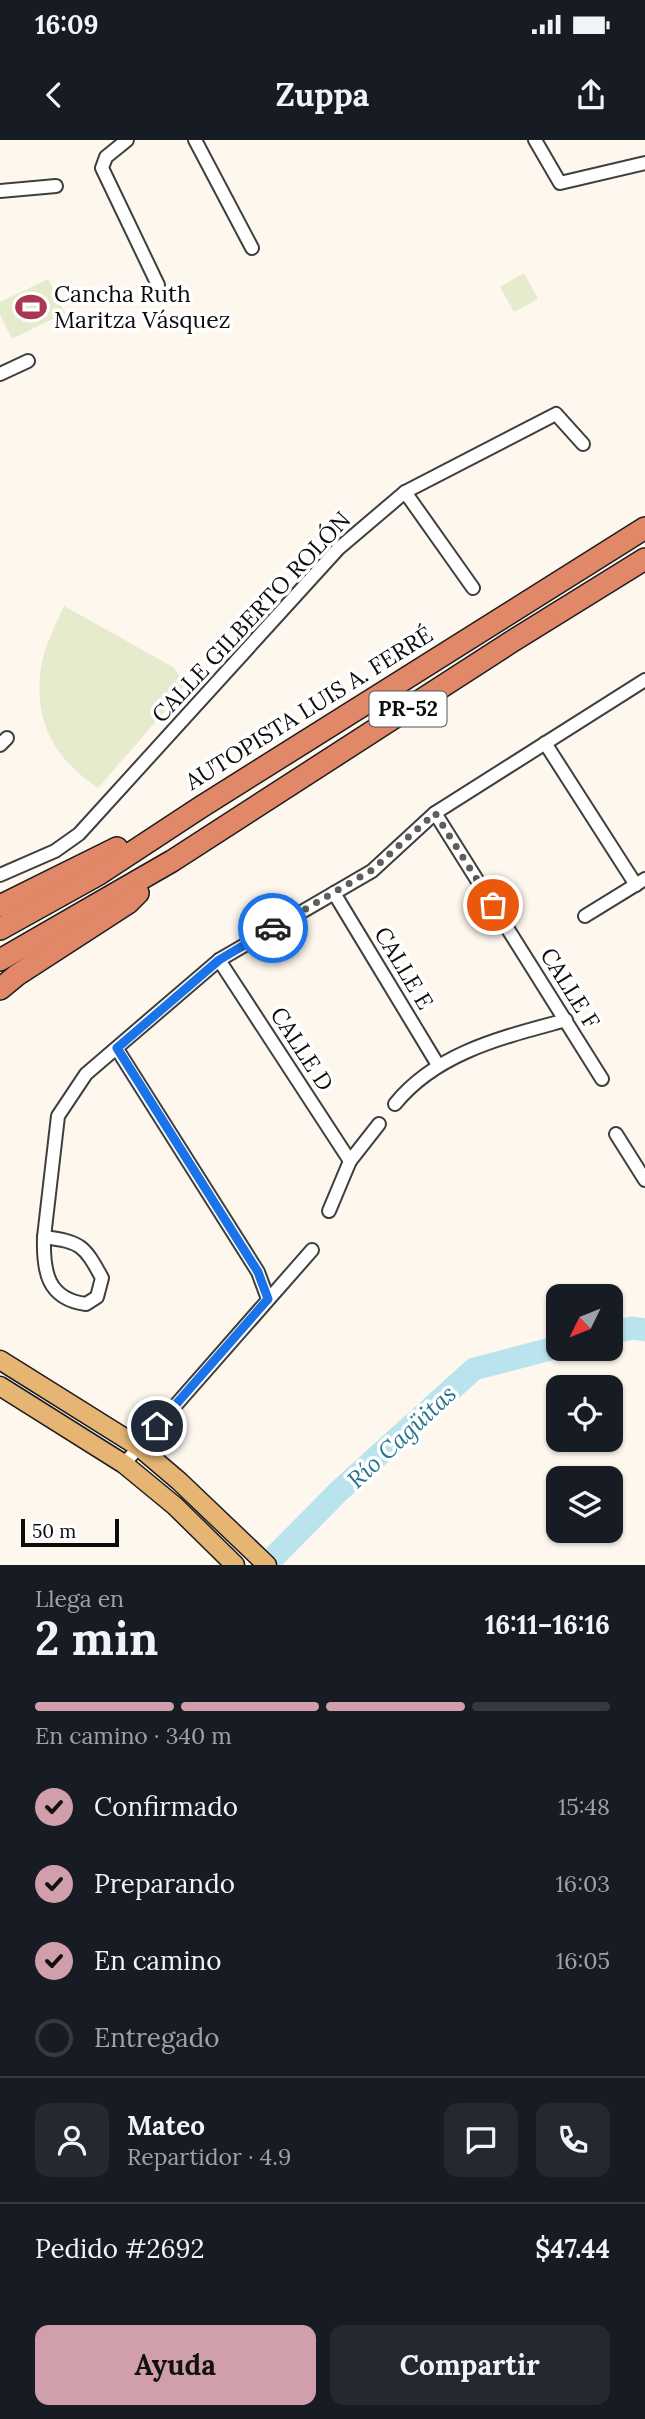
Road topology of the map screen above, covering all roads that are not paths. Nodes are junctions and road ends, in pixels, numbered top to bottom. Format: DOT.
graph roads {
  1 [pos="127,140"];
  2 [pos="195,140"];
  3 [pos="535,140"];
  4 [pos="645,163"];
  5 [pos="56,186"];
  6 [pos="0,191"];
  7 [pos="252,248"];
  8 [pos="158,285"];
  9 [pos="28,361"];
  10 [pos="0,374"];
  11 [pos="583,444"];
  12 [pos="405,492"];
  13 [pos="645,528"];
  14 [pos="645,559"];
  15 [pos="472,588"];
  16 [pos="645,680"];
  17 [pos="545,743"];
  18 [pos="201,807"];
  19 [pos="435,813"];
  20 [pos="172,861"];
  21 [pos="0,875"];
  22 [pos="640,882"];
  23 [pos="334,893"];
  24 [pos="0,905"];
  25 [pos="585,916"];
  26 [pos="0,929"];
  27 [pos="0,960"];
  28 [pos="219,960"];
  29 [pos="0,989"];
  30 [pos="566,1020"];
  31 [pos="117,1048"];
  32 [pos="438,1065"];
  33 [pos="602,1079"];
  34 [pos="395,1104"];
  35 [pos="379,1124"];
  36 [pos="616,1134"];
  37 [pos="349,1161"];
  38 [pos="645,1180"];
  39 [pos="329,1210"];
  40 [pos="44,1237"];
  41 [pos="313,1250"];
  42 [pos="268,1299"];
  43 [pos="0,1360"];
  44 [pos="0,1385"];
  45 [pos="139,1447"];
  46 [pos="124,1464"];
  47 [pos="235,1565"];
  48 [pos="267,1565"];
  1 -- 8 [label="street"];
  2 -- 7 [label="street"];
  3 -- 4 [label="street"];
  5 -- 6 [label="street"];
  9 -- 10 [label="street"];
  11 -- 12 [label="street, CALLE GILBERTO ROLÓN"];
  12 -- 15 [label="street"];
  12 -- 21 [label="street, CALLE GILBERTO ROLÓN"];
  13 -- 18 [label="highway, AUTOPISTA LUIS A. FERRÉ / PR-52"];
  14 -- 20 [label="highway, PR-52"];
  16 -- 17 [label="street"];
  17 -- 19 [label="street"];
  17 -- 22 [label="street"];
  18 -- 24 [label="highway"];
  18 -- 26 [label="highway, AUTOPISTA LUIS A. FERRÉ / PR-52"];
  19 -- 23 [label="street"];
  19 -- 30 [label="street, CALLE F"];
  20 -- 27 [label="highway, PR-52"];
  20 -- 29 [label="highway"];
  22 -- 25 [label="street"];
  23 -- 28 [label="street"];
  23 -- 32 [label="street, CALLE E"];
  28 -- 31 [label="street"];
  28 -- 37 [label="street, CALLE D"];
  30 -- 32 [label="street"];
  30 -- 33 [label="street, CALLE F"];
  31 -- 40 [label="street"];
  31 -- 42 [label="street"];
  32 -- 34 [label="street"];
  35 -- 37 [label="street"];
  36 -- 38 [label="street"];
  37 -- 39 [label="street"];
  40 -- 40 [label="street"];
  41 -- 42 [label="street"];
  42 -- 45 [label="street"];
  43 -- 45 [label="main road"];
  44 -- 46 [label="main road"];
  45 -- 46 [label="street"];
  45 -- 48 [label="main road"];
  46 -- 47 [label="main road"];
}
